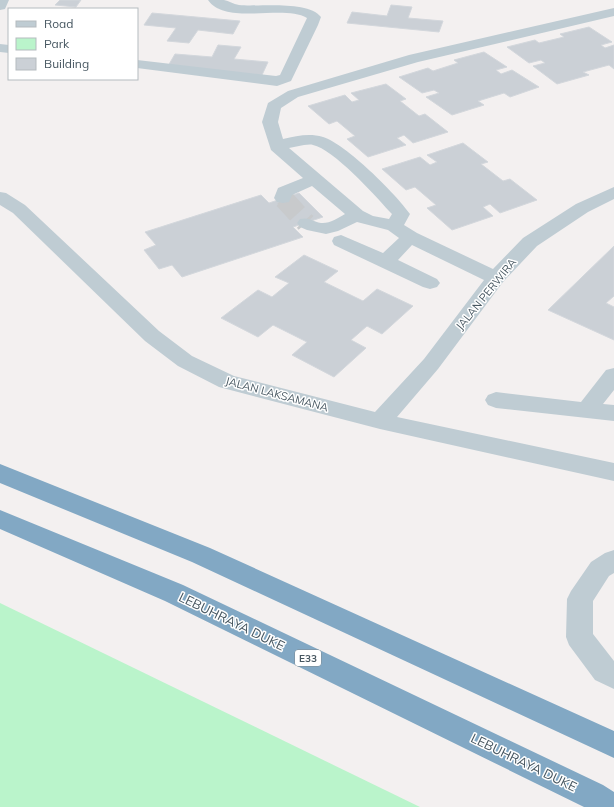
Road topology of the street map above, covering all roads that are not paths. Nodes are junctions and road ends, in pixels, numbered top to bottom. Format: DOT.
graph roads {
  1 [pos="2,0"];
  2 [pos="215,0"];
  3 [pos="0,6"];
  4 [pos="614,12"];
  5 [pos="138,64"];
  6 [pos="277,146"];
  7 [pos="315,179"];
  8 [pos="614,192"];
  9 [pos="0,197"];
  10 [pos="283,198"];
  11 [pos="357,215"];
  12 [pos="306,223"];
  13 [pos="394,226"];
  14 [pos="410,237"];
  15 [pos="341,241"];
  16 [pos="384,261"];
  17 [pos="496,278"];
  18 [pos="430,283"];
  19 [pos="614,375"];
  20 [pos="496,400"];
  21 [pos="587,409"];
  22 [pos="614,413"];
  23 [pos="380,421"];
  24 [pos="614,472"];
  25 [pos="0,473"];
  26 [pos="0,519"];
  27 [pos="614,560"];
  28 [pos="614,677"];
  29 [pos="614,745"];
  30 [pos="610,807"];
  1 -- 3 [label="street"];
  2 -- 5 [label="street"];
  4 -- 6 [label="street"];
  6 -- 7 [label="street"];
  6 -- 13 [label="street"];
  7 -- 10 [label="street"];
  7 -- 11 [label="street"];
  8 -- 17 [label="street, JALAN PERWIRA"];
  9 -- 23 [label="street, JALAN LAKSAMANA"];
  11 -- 12 [label="street"];
  11 -- 13 [label="street"];
  13 -- 14 [label="street"];
  14 -- 16 [label="street"];
  14 -- 17 [label="street"];
  15 -- 16 [label="street"];
  16 -- 18 [label="street"];
  17 -- 23 [label="street, JALAN PERWIRA"];
  19 -- 21 [label="street"];
  20 -- 21 [label="street"];
  21 -- 22 [label="street"];
  23 -- 24 [label="street, JALAN LAKSAMANA"];
  25 -- 29 [label="highway"];
  26 -- 30 [label="highway, LEBUHRAYA DUKE / E33"];
  27 -- 28 [label="street"];
}
